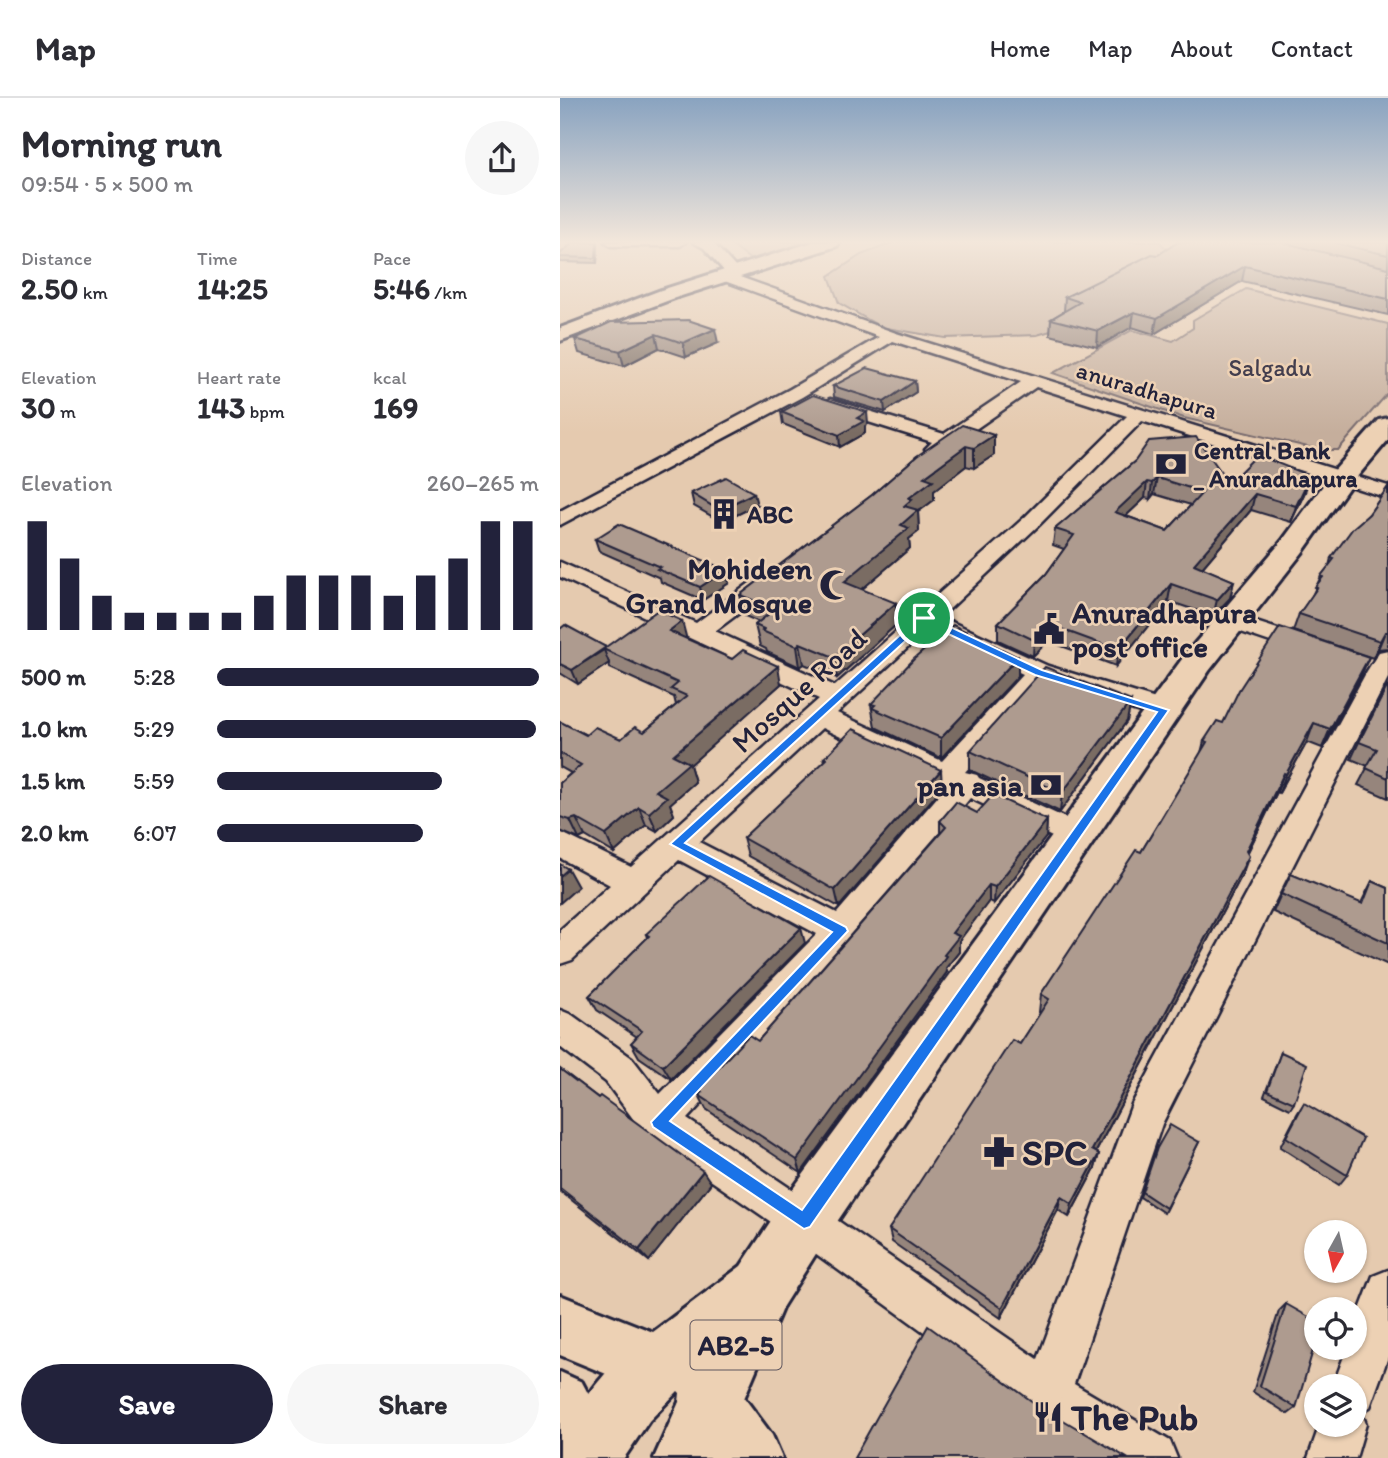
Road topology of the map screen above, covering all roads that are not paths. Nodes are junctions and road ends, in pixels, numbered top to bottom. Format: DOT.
graph roads {
  1 [pos="636,305"];
  2 [pos="811,305"];
  3 [pos="560,335"];
  4 [pos="891,336"];
  5 [pos="1032,382"];
  6 [pos="796,393"];
  7 [pos="1138,415"];
  8 [pos="1388,425"];
  9 [pos="945,440"];
  10 [pos="914,466"];
  11 [pos="1342,478"];
  12 [pos="1388,492"];
  13 [pos="560,519"];
  14 [pos="791,564"];
  15 [pos="560,569"];
  16 [pos="924,618"];
  17 [pos="1231,621"];
  18 [pos="696,633"];
  19 [pos="1329,654"];
  20 [pos="1377,666"];
  21 [pos="1039,672"];
  22 [pos="828,706"];
  23 [pos="1163,710"];
  24 [pos="957,778"];
  25 [pos="1077,836"];
  26 [pos="560,844"];
  27 [pos="676,844"];
  28 [pos="635,883"];
  29 [pos="841,931"];
  30 [pos="560,950"];
  31 [pos="560,1026"];
  32 [pos="659,1122"];
  33 [pos="804,1221"];
  34 [pos="762,1285"];
  35 [pos="1388,1291"];
  36 [pos="560,1325"];
  37 [pos="660,1365"];
  38 [pos="1360,1374"];
  39 [pos="1048,1394"];
  40 [pos="560,1404"];
  41 [pos="699,1432"];
  42 [pos="1339,1437"];
  43 [pos="589,1458"];
  44 [pos="749,1458"];
  45 [pos="1153,1458"];
  46 [pos="1332,1458"];
  1 -- 3 [label="main road"];
  2 -- 4 [label="street, anuradhapura"];
  4 -- 5 [label="street, anuradhapura"];
  4 -- 6 [label="street"];
  5 -- 7 [label="street, anuradhapura"];
  5 -- 9 [label="street"];
  6 -- 9 [label="street"];
  6 -- 13 [label="street"];
  7 -- 11 [label="street, anuradhapura"];
  7 -- 16 [label="street, Mosque Road"];
  8 -- 11 [label="main road, AB2-5"];
  9 -- 10 [label="street"];
  11 -- 12 [label="street, anuradhapura"];
  11 -- 17 [label="main road, AB2-5"];
  14 -- 18 [label="street"];
  15 -- 18 [label="street"];
  16 -- 21 [label="street"];
  16 -- 22 [label="street, Mosque Road"];
  17 -- 19 [label="street"];
  17 -- 23 [label="main road, AB2-5"];
  18 -- 22 [label="street"];
  20 -- 39 [label="street"];
  21 -- 23 [label="street"];
  21 -- 24 [label="street"];
  22 -- 24 [label="street"];
  22 -- 27 [label="street, Mosque Road"];
  23 -- 25 [label="main road, AB2-5"];
  24 -- 25 [label="street"];
  24 -- 29 [label="street"];
  25 -- 33 [label="main road, AB2-5"];
  26 -- 28 [label="street"];
  27 -- 28 [label="street, Mosque Road"];
  27 -- 29 [label="street"];
  28 -- 30 [label="street, Mosque Road"];
  29 -- 32 [label="street"];
  31 -- 32 [label="street"];
  32 -- 33 [label="street"];
  33 -- 34 [label="main road, AB2-5"];
  33 -- 39 [label="street"];
  34 -- 37 [label="main road, AB2-5"];
  34 -- 41 [label="main road, AB2-5"];
  35 -- 38 [label="street"];
  36 -- 37 [label="main road"];
  37 -- 41 [label="main road"];
  37 -- 43 [label="main road"];
  39 -- 45 [label="street"];
  40 -- 43 [label="main road"];
  41 -- 44 [label="main road"];
  42 -- 46 [label="street"];
}
